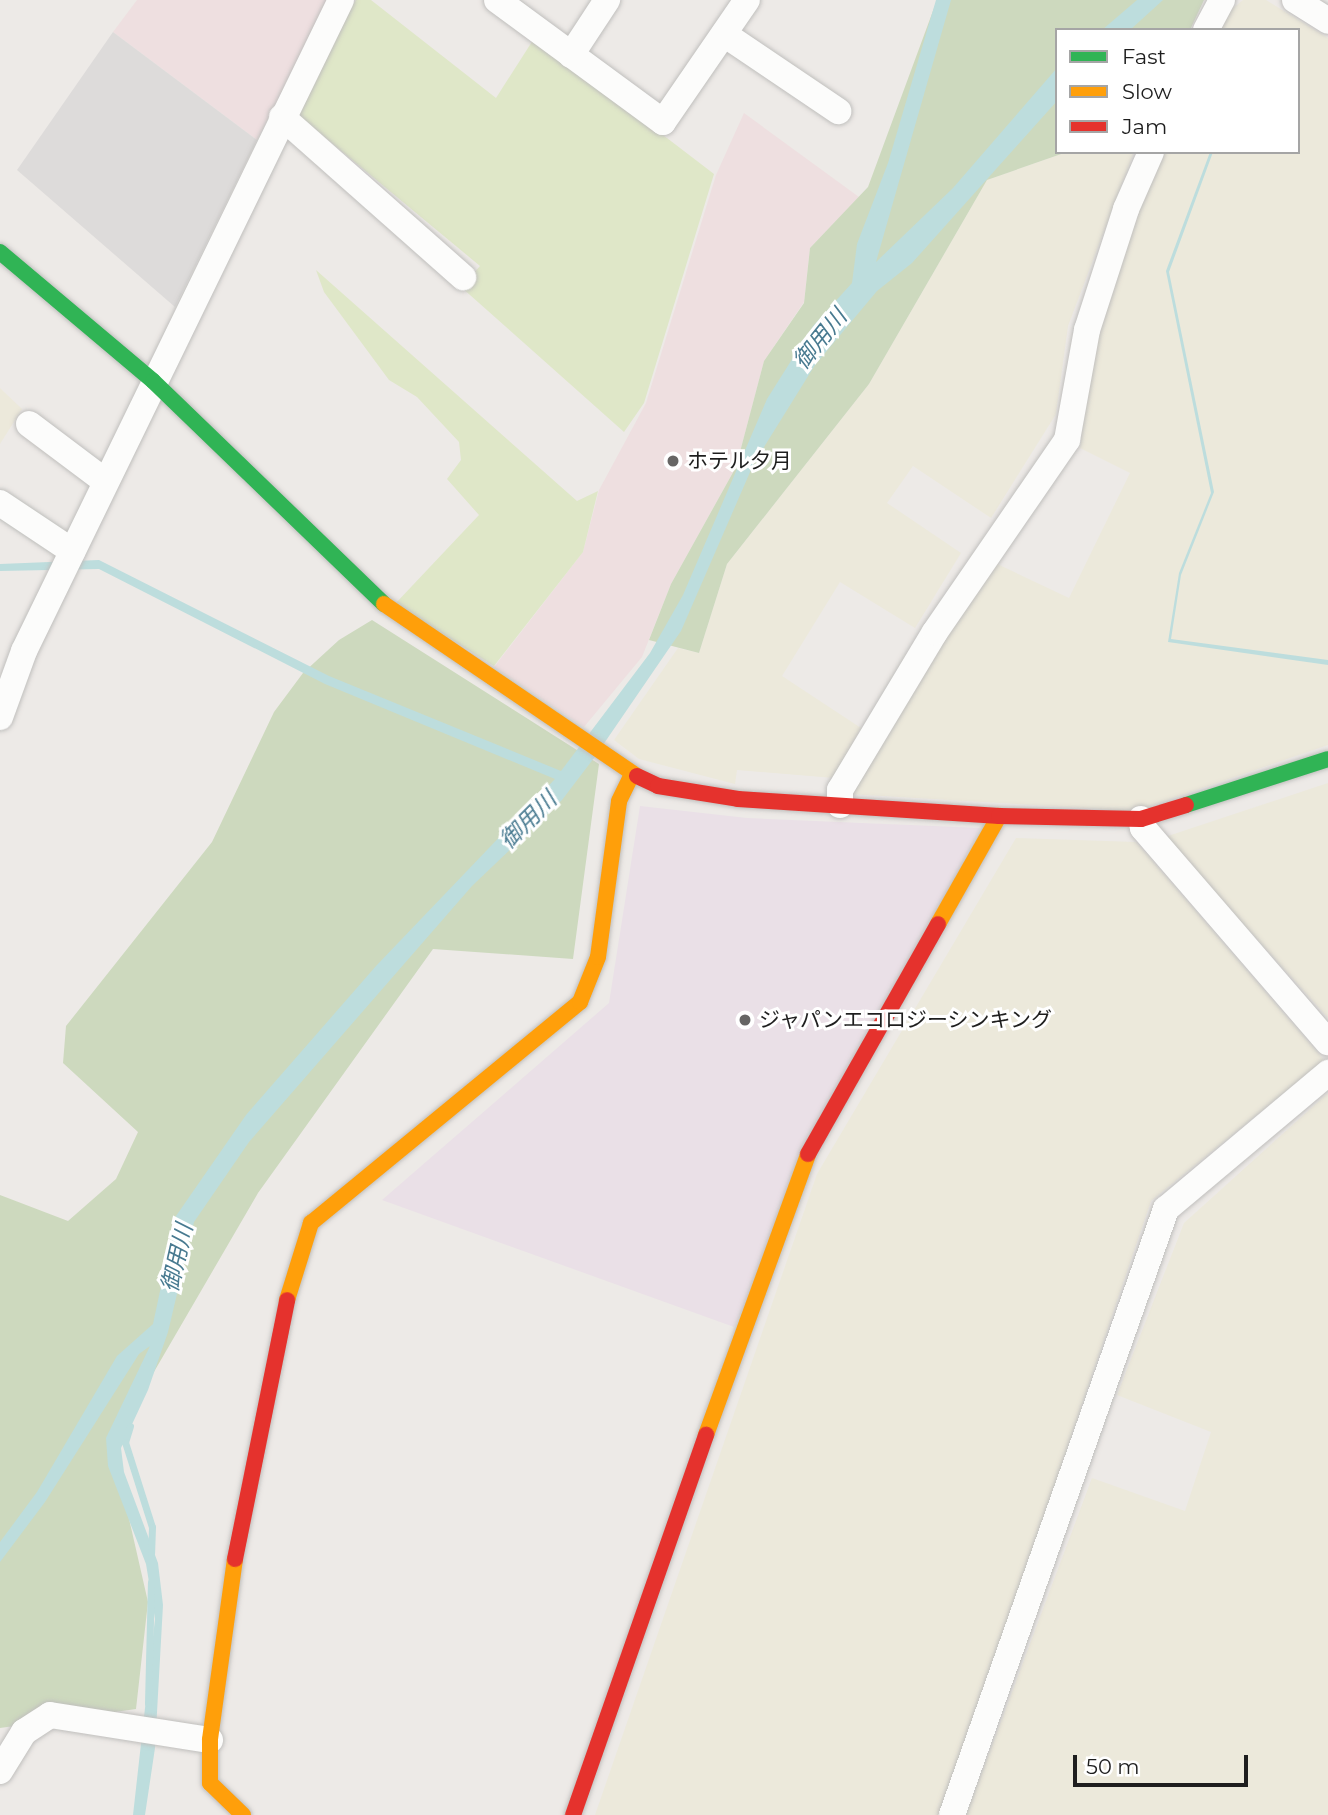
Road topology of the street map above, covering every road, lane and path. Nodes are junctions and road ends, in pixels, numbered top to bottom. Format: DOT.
graph roads {
  1 [pos="341,0"];
  2 [pos="497,0"];
  3 [pos="607,0"];
  4 [pos="747,0"];
  5 [pos="1222,0"];
  6 [pos="1295,0"];
  7 [pos="1328,21"];
  8 [pos="1207,28"];
  9 [pos="724,34"];
  10 [pos="571,55"];
  11 [pos="838,111"];
  12 [pos="282,117"];
  13 [pos="1150,154"];
  14 [pos="0,252"];
  15 [pos="463,277"];
  16 [pos="153,381"];
  17 [pos="29,424"];
  18 [pos="105,481"];
  19 [pos="0,503"];
  20 [pos="72,551"];
  21 [pos="0,717"];
  22 [pos="1328,759"];
  23 [pos="632,774"];
  24 [pos="840,805"];
  25 [pos="999,817"];
  26 [pos="1141,819"];
  27 [pos="1328,1042"];
  28 [pos="1328,1073"];
  29 [pos="210,1740"];
  30 [pos="0,1771"];
  31 [pos="243,1815"];
  32 [pos="572,1815"];
  33 [pos="952,1815"];
  1 -- 12 [label="street"];
  2 -- 10 [label="street"];
  3 -- 10 [label="street"];
  4 -- 9 [label="street"];
  5 -- 8 [label="street"];
  6 -- 7 [label="street"];
  9 -- 10 [label="street"];
  9 -- 11 [label="street"];
  12 -- 15 [label="street"];
  12 -- 16 [label="street"];
  13 -- 24 [label="street"];
  14 -- 16 [label="street"];
  16 -- 18 [label="street"];
  16 -- 23 [label="street"];
  17 -- 18 [label="street"];
  18 -- 20 [label="street"];
  19 -- 20 [label="street"];
  20 -- 21 [label="street"];
  22 -- 26 [label="street"];
  23 -- 24 [label="street"];
  23 -- 29 [label="street"];
  24 -- 25 [label="street"];
  25 -- 26 [label="street"];
  25 -- 32 [label="street"];
  26 -- 27 [label="street"];
  28 -- 33 [label="street"];
  29 -- 30 [label="street"];
  29 -- 31 [label="street"];
}
